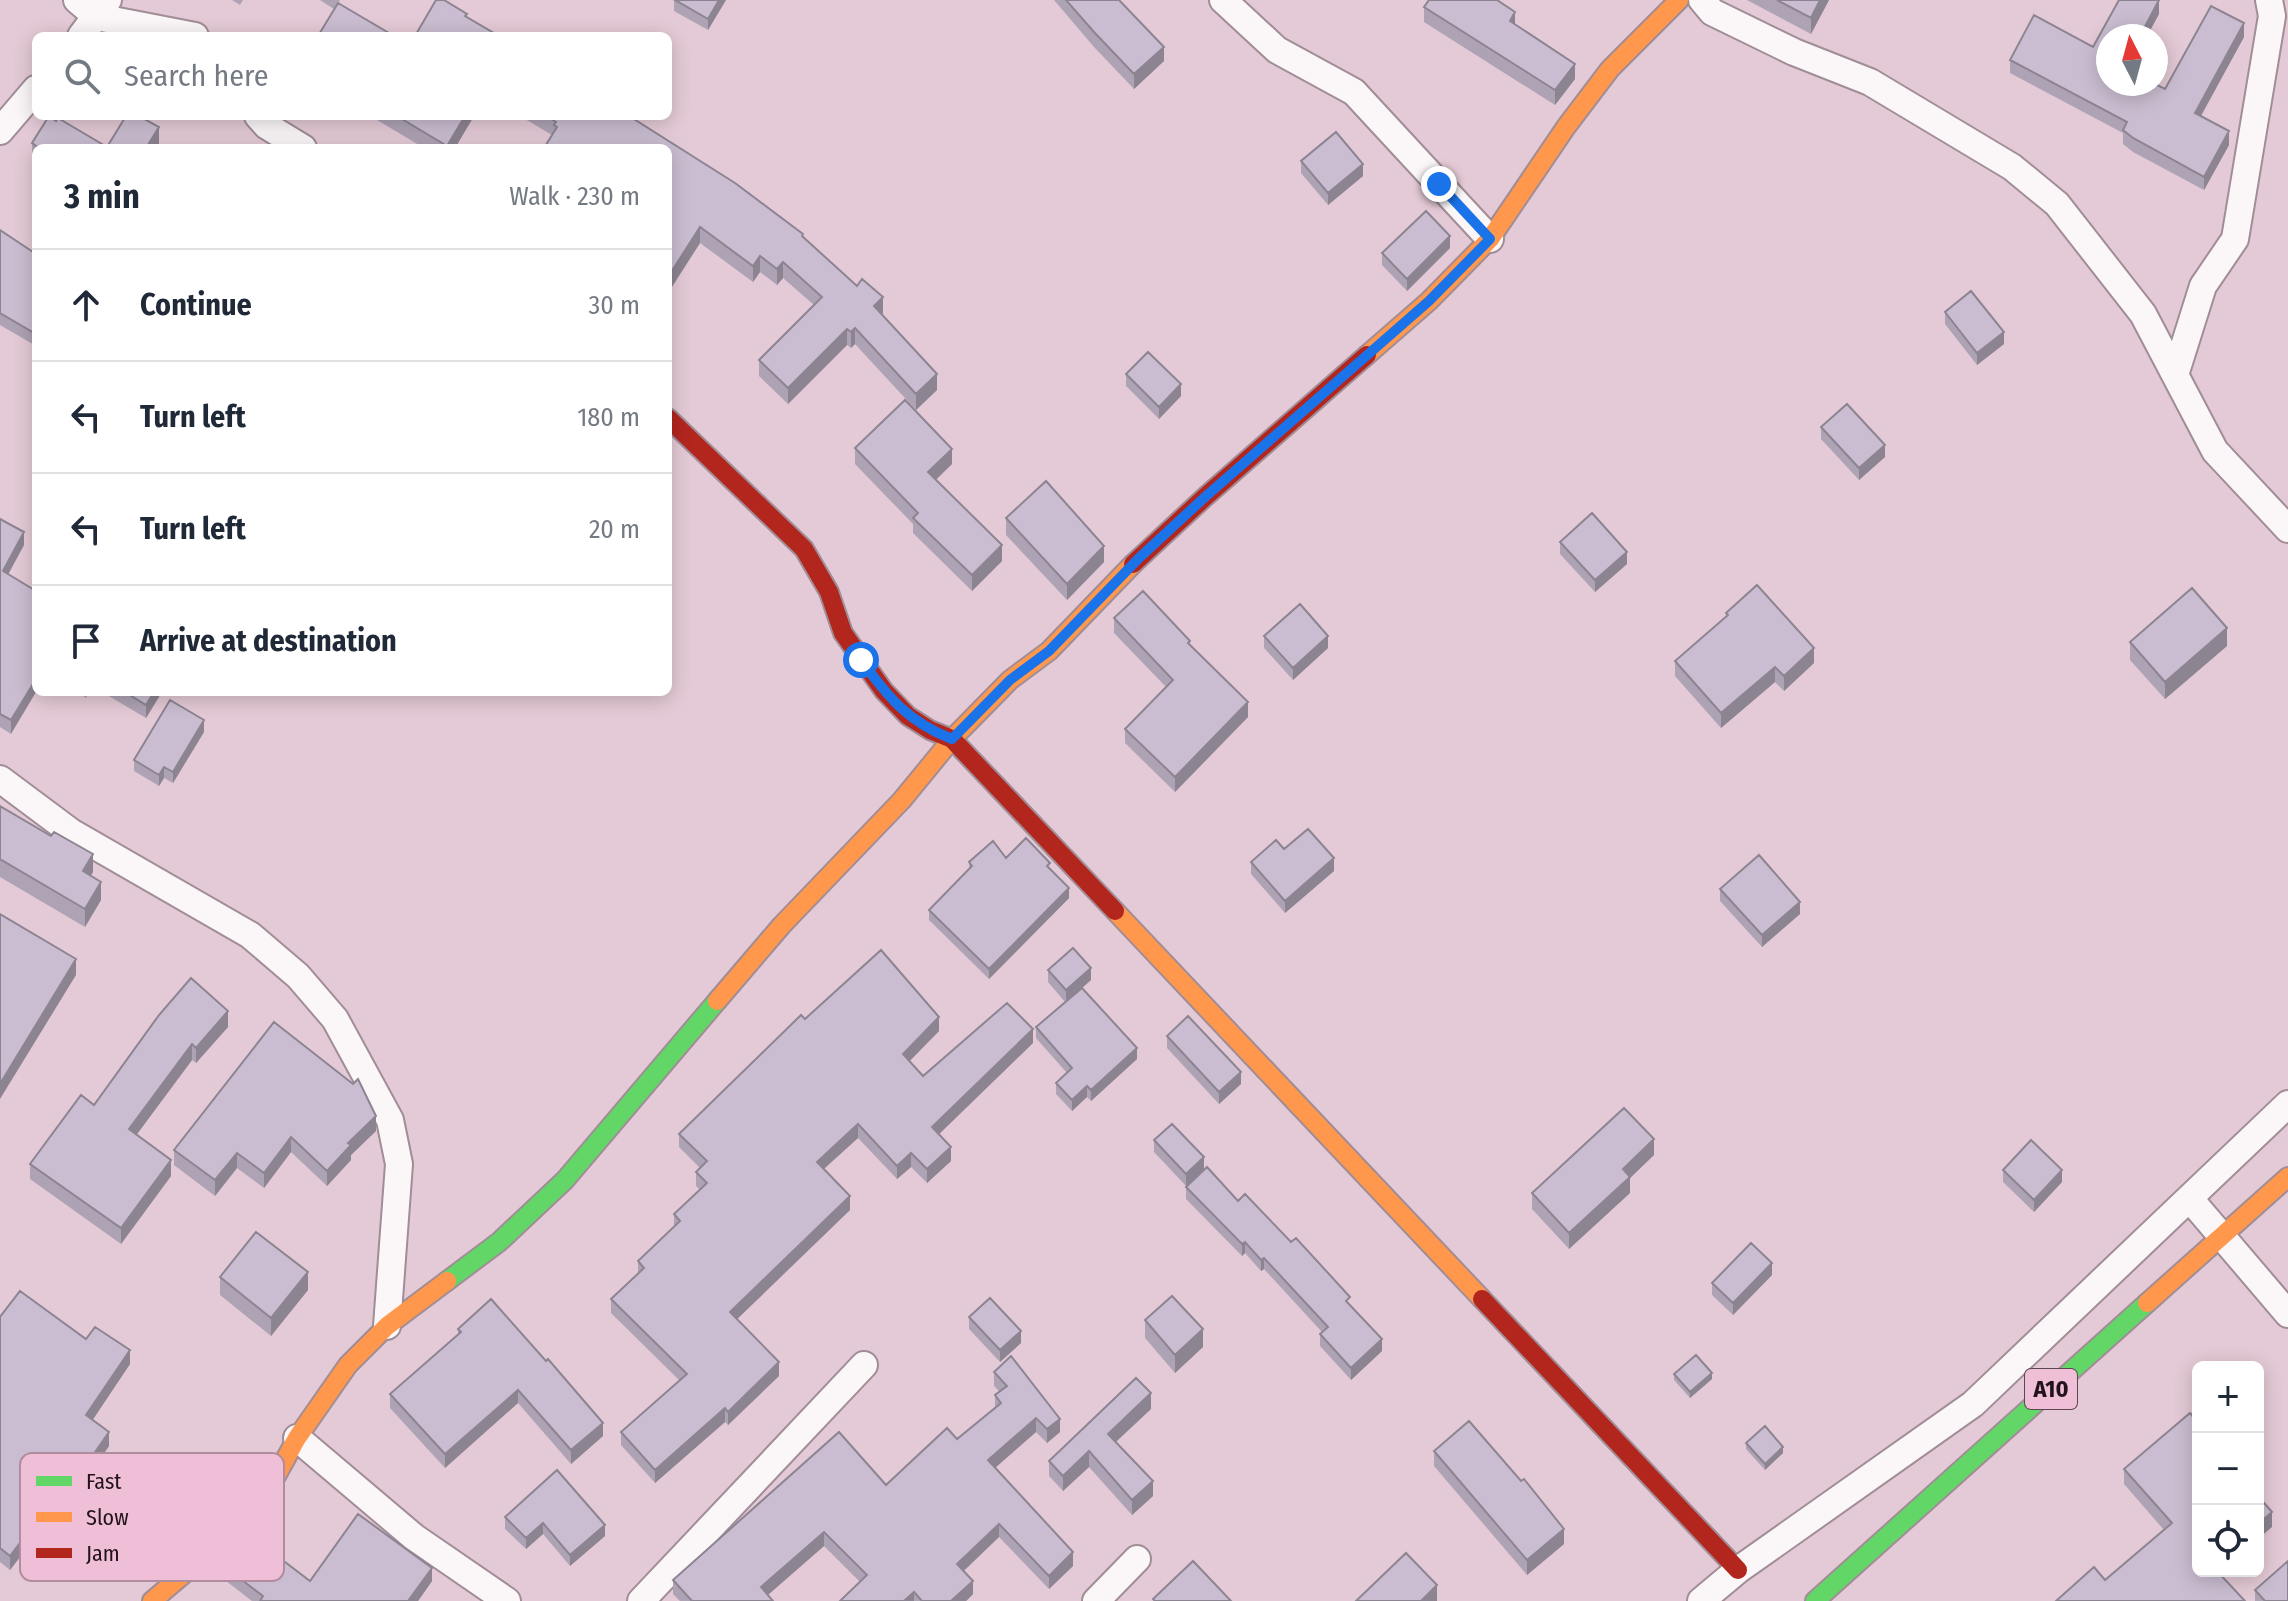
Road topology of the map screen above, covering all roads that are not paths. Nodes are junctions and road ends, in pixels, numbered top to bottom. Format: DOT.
graph roads {
  1 [pos="77,0"];
  2 [pos="1223,0"];
  3 [pos="1679,0"];
  4 [pos="1702,0"];
  5 [pos="2269,0"];
  6 [pos="95,18"];
  7 [pos="173,32"];
  8 [pos="32,94"];
  9 [pos="262,120"];
  10 [pos="0,131"];
  11 [pos="296,144"];
  12 [pos="1490,239"];
  13 [pos="2175,375"];
  14 [pos="672,422"];
  15 [pos="2288,529"];
  16 [pos="952,739"];
  17 [pos="0,779"];
  18 [pos="2288,1104"];
  19 [pos="2288,1177"];
  20 [pos="2190,1199"];
  21 [pos="2221,1236"];
  22 [pos="2288,1314"];
  23 [pos="387,1326"];
  24 [pos="864,1365"];
  25 [pos="297,1438"];
  26 [pos="284,1462"];
  27 [pos="1137,1559"];
  28 [pos="1738,1570"];
  29 [pos="176,1581"];
  30 [pos="152,1601"];
  31 [pos="507,1601"];
  32 [pos="641,1601"];
  33 [pos="1096,1601"];
  34 [pos="1701,1601"];
  35 [pos="1815,1601"];
  1 -- 6 [label="street"];
  2 -- 12 [label="street"];
  3 -- 12 [label="street"];
  4 -- 13 [label="street"];
  5 -- 13 [label="street"];
  6 -- 7 [label="street"];
  8 -- 10 [label="street"];
  9 -- 11 [label="street"];
  12 -- 16 [label="street"];
  13 -- 15 [label="street"];
  14 -- 16 [label="street"];
  16 -- 23 [label="street"];
  16 -- 28 [label="street"];
  17 -- 23 [label="street"];
  18 -- 20 [label="street"];
  19 -- 21 [label="street, A10"];
  20 -- 21 [label="street"];
  20 -- 28 [label="street"];
  21 -- 22 [label="street"];
  21 -- 35 [label="street, A10"];
  23 -- 25 [label="street"];
  24 -- 32 [label="street"];
  25 -- 26 [label="street"];
  25 -- 31 [label="street"];
  27 -- 33 [label="street"];
  28 -- 34 [label="street"];
  29 -- 30 [label="street"];
}
